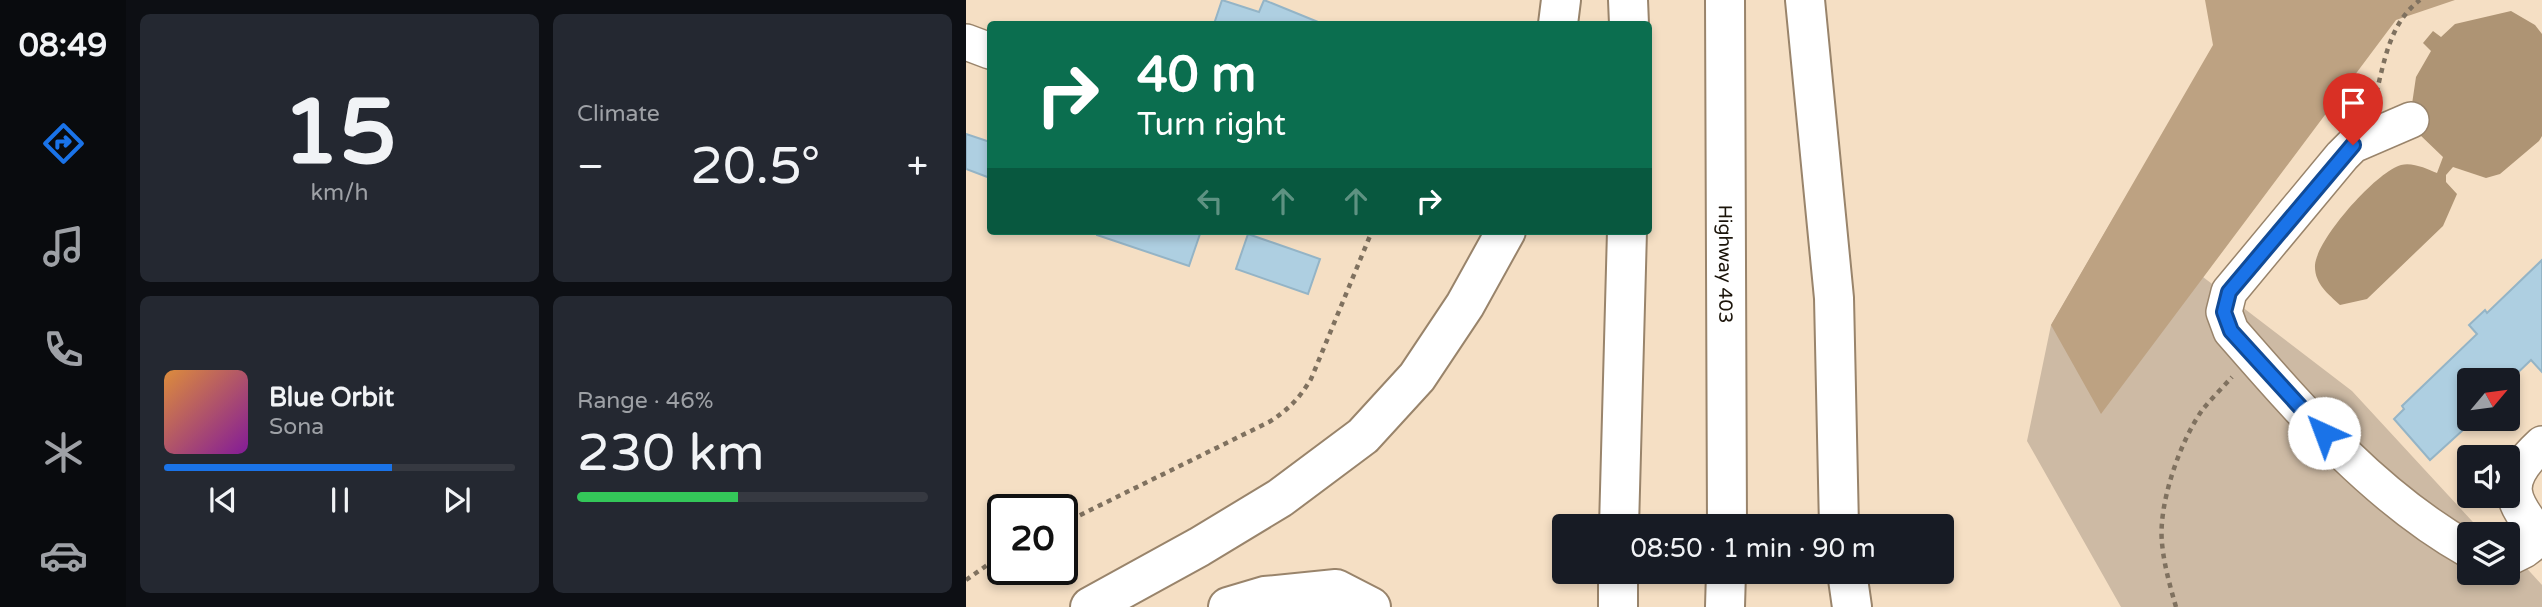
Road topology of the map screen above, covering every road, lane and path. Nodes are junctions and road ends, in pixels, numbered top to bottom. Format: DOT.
graph roads {
  1 [pos="1561,0"];
  2 [pos="1628,0"];
  3 [pos="1725,0"];
  4 [pos="1805,0"];
  5 [pos="2420,0"];
  6 [pos="1558,21"];
  7 [pos="1629,21"];
  8 [pos="966,42"];
  9 [pos="987,50"];
  10 [pos="2411,120"];
  11 [pos="2366,138"];
  12 [pos="1369,235"];
  13 [pos="1504,235"];
  14 [pos="1627,235"];
  15 [pos="2253,356"];
  16 [pos="2542,444"];
  17 [pos="1619,514"];
  18 [pos="1728,514"];
  19 [pos="1839,514"];
  20 [pos="1078,516"];
  21 [pos="2541,537"];
  22 [pos="2457,542"];
  23 [pos="2520,553"];
  24 [pos="987,565"];
  25 [pos="966,580"];
  26 [pos="1618,584"];
  27 [pos="1728,584"];
  28 [pos="1849,584"];
  29 [pos="1090,607"];
  30 [pos="1228,607"];
  31 [pos="1371,607"];
  32 [pos="1618,607"];
  33 [pos="1727,607"];
  34 [pos="1853,607"];
  35 [pos="2176,607"];
  1 -- 6 [label="highway"];
  2 -- 7 [label="highway"];
  3 -- 18 [label="highway, Highway 403"];
  4 -- 19 [label="highway"];
  5 -- 11 [label="path"];
  8 -- 9 [label="street"];
  10 -- 11 [label="street"];
  11 -- 15 [label="street"];
  12 -- 20 [label="path"];
  13 -- 29 [label="highway"];
  14 -- 17 [label="highway"];
  15 -- 22 [label="street"];
  15 -- 35 [label="path"];
  16 -- 21 [label="street"];
  21 -- 23 [label="street"];
  24 -- 25 [label="path"];
  26 -- 32 [label="highway"];
  27 -- 33 [label="highway"];
  28 -- 34 [label="highway"];
  30 -- 31 [label="highway"];
}
